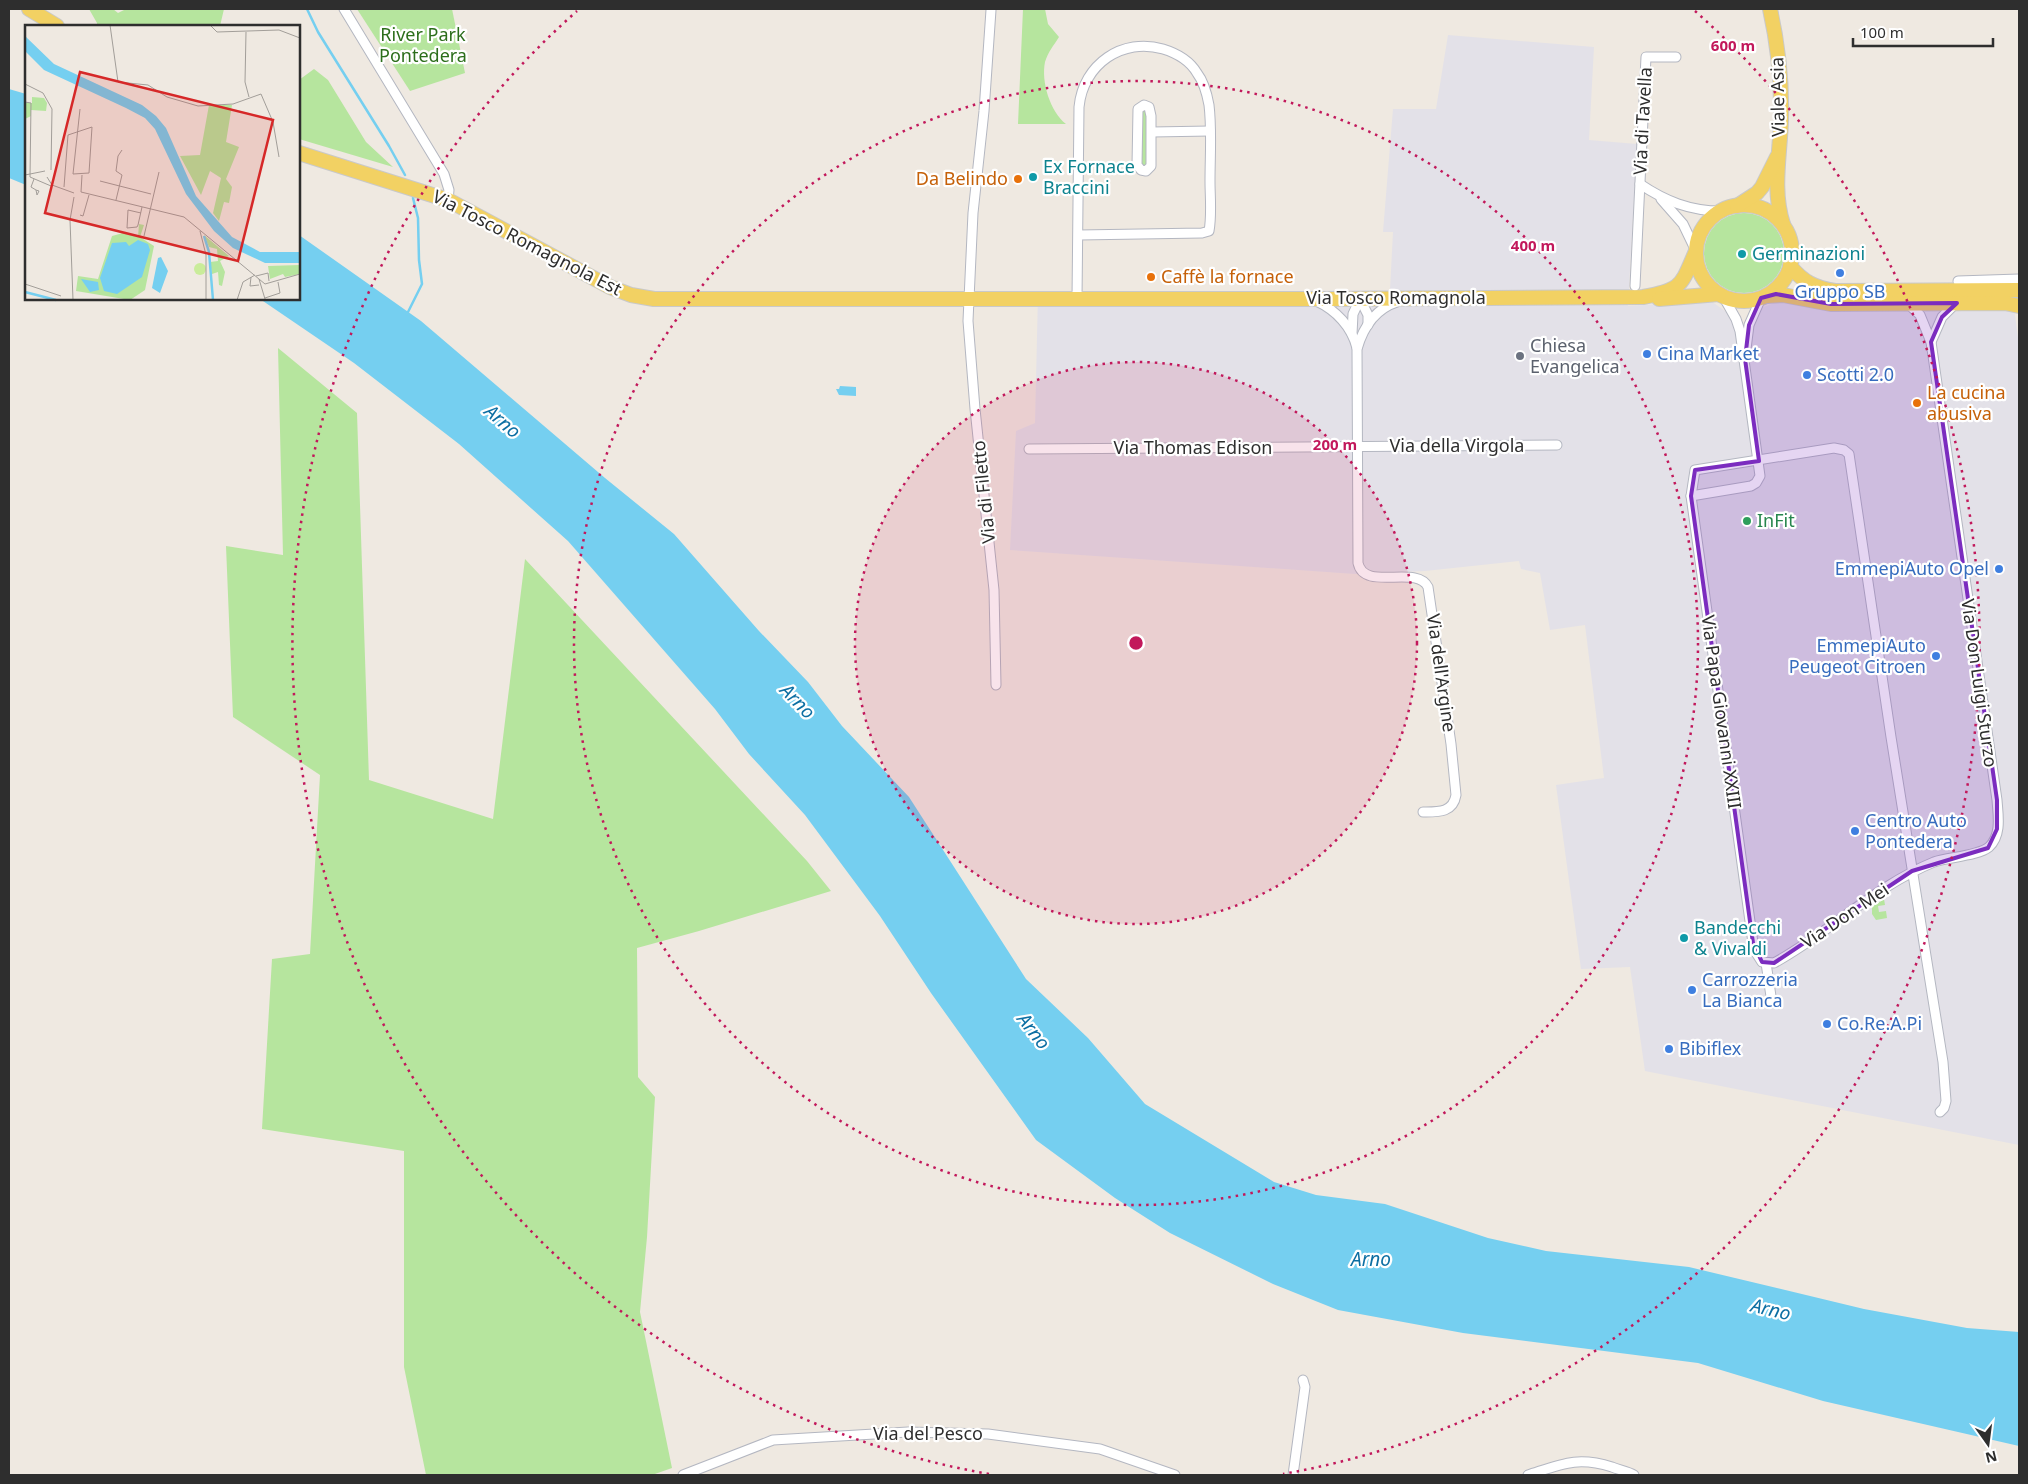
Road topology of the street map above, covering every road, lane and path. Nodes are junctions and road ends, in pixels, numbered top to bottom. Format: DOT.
graph roads {
  1 [pos="29,9"];
  2 [pos="344,9"];
  3 [pos="1770,9"];
  4 [pos="991,10"];
  5 [pos="55,25"];
  6 [pos="1676,57"];
  7 [pos="1210,131"];
  8 [pos="1152,132"];
  9 [pos="300,153"];
  10 [pos="1778,157"];
  11 [pos="1640,184"];
  12 [pos="1657,195"];
  13 [pos="448,200"];
  14 [pos="1736,206"];
  15 [pos="1721,211"];
  16 [pos="1785,229"];
  17 [pos="1079,235"];
  18 [pos="1696,250"];
  19 [pos="1790,266"];
  20 [pos="2019,279"];
  21 [pos="1958,281"];
  22 [pos="2019,290"];
  23 [pos="1639,292"];
  24 [pos="1721,295"];
  25 [pos="1763,297"];
  26 [pos="970,299"];
  27 [pos="1311,299"];
  28 [pos="1360,299"];
  29 [pos="1408,299"];
  30 [pos="1077,300"];
  31 [pos="1907,303"];
  32 [pos="1957,303"];
  33 [pos="2019,306"];
  34 [pos="1368,324"];
  35 [pos="1352,334"];
  36 [pos="1931,342"];
  37 [pos="1357,349"];
  38 [pos="1745,359"];
  39 [pos="1557,445"];
  40 [pos="1358,446"];
  41 [pos="1029,450"];
  42 [pos="1759,461"];
  43 [pos="1691,496"];
  44 [pos="996,685"];
  45 [pos="1423,812"];
  46 [pos="1963,855"];
  47 [pos="1912,871"];
  48 [pos="1766,963"];
  49 [pos="1772,1003"];
  50 [pos="1940,1112"];
  51 [pos="1303,1380"];
  52 [pos="683,1475"];
  53 [pos="1175,1475"];
  54 [pos="1293,1475"];
  55 [pos="1528,1475"];
  56 [pos="1634,1475"];
  1 -- 5 [label="main road"];
  2 -- 13 [label="street"];
  3 -- 10 [label="main road, Viale Asia"];
  4 -- 26 [label="street, Via di Filetto"];
  6 -- 11 [label="street, Via di Tavella"];
  7 -- 8 [label="street"];
  7 -- 17 [label="street"];
  7 -- 17 [label="street"];
  8 -- 8 [label="street"];
  9 -- 13 [label="main road, Via Tosco Romagnola Est"];
  10 -- 14 [label="main road"];
  10 -- 16 [label="main road, Viale Asia"];
  11 -- 12 [label="street, Via di Tavella"];
  11 -- 23 [label="street, Via di Tavella"];
  12 -- 15 [label="street, Via di Tavella"];
  12 -- 18 [label="street, Via di Tavella"];
  13 -- 26 [label="main road, Via Tosco Romagnola Est"];
  14 -- 15 [label="main road"];
  14 -- 16 [label="main road"];
  15 -- 18 [label="main road"];
  16 -- 19 [label="main road"];
  17 -- 30 [label="street"];
  18 -- 23 [label="main road, Via Tosco Romagnola"];
  18 -- 24 [label="main road"];
  19 -- 22 [label="main road"];
  19 -- 25 [label="main road"];
  20 -- 21 [label="street"];
  23 -- 24 [label="main road, Via Tosco Romagnola"];
  23 -- 29 [label="main road, Via Tosco Romagnola"];
  24 -- 25 [label="main road"];
  24 -- 38 [label="street"];
  25 -- 31 [label="main road"];
  25 -- 38 [label="street"];
  26 -- 30 [label="main road, Via Tosco Romagnola"];
  26 -- 44 [label="street, Via di Filetto"];
  27 -- 28 [label="main road, Via Tosco Romagnola"];
  27 -- 30 [label="main road, Via Tosco Romagnola"];
  27 -- 35 [label="street"];
  28 -- 29 [label="main road, Via Tosco Romagnola"];
  28 -- 34 [label="street"];
  28 -- 35 [label="street"];
  29 -- 34 [label="street"];
  31 -- 32 [label="main road"];
  31 -- 36 [label="street, Via Don Luigi Sturzo"];
  32 -- 33 [label="main road"];
  32 -- 36 [label="street"];
  34 -- 37 [label="street"];
  35 -- 37 [label="street"];
  36 -- 46 [label="street, Via Don Luigi Sturzo"];
  37 -- 40 [label="street"];
  38 -- 42 [label="street"];
  39 -- 40 [label="street, Via della Virgola"];
  40 -- 41 [label="street, Via Thomas Edison"];
  40 -- 45 [label="street, Via dell'Argine"];
  42 -- 43 [label="street"];
  42 -- 43 [label="street, Via Papa Giovanni XXIII"];
  42 -- 47 [label="street"];
  43 -- 48 [label="street, Via Papa Giovanni XXIII"];
  46 -- 47 [label="street, Via Don Mei"];
  47 -- 48 [label="street, Via Don Mei"];
  47 -- 50 [label="street"];
  48 -- 49 [label="street"];
  51 -- 54 [label="street"];
  52 -- 53 [label="street, Via del Pesco"];
  55 -- 56 [label="street"];
}
